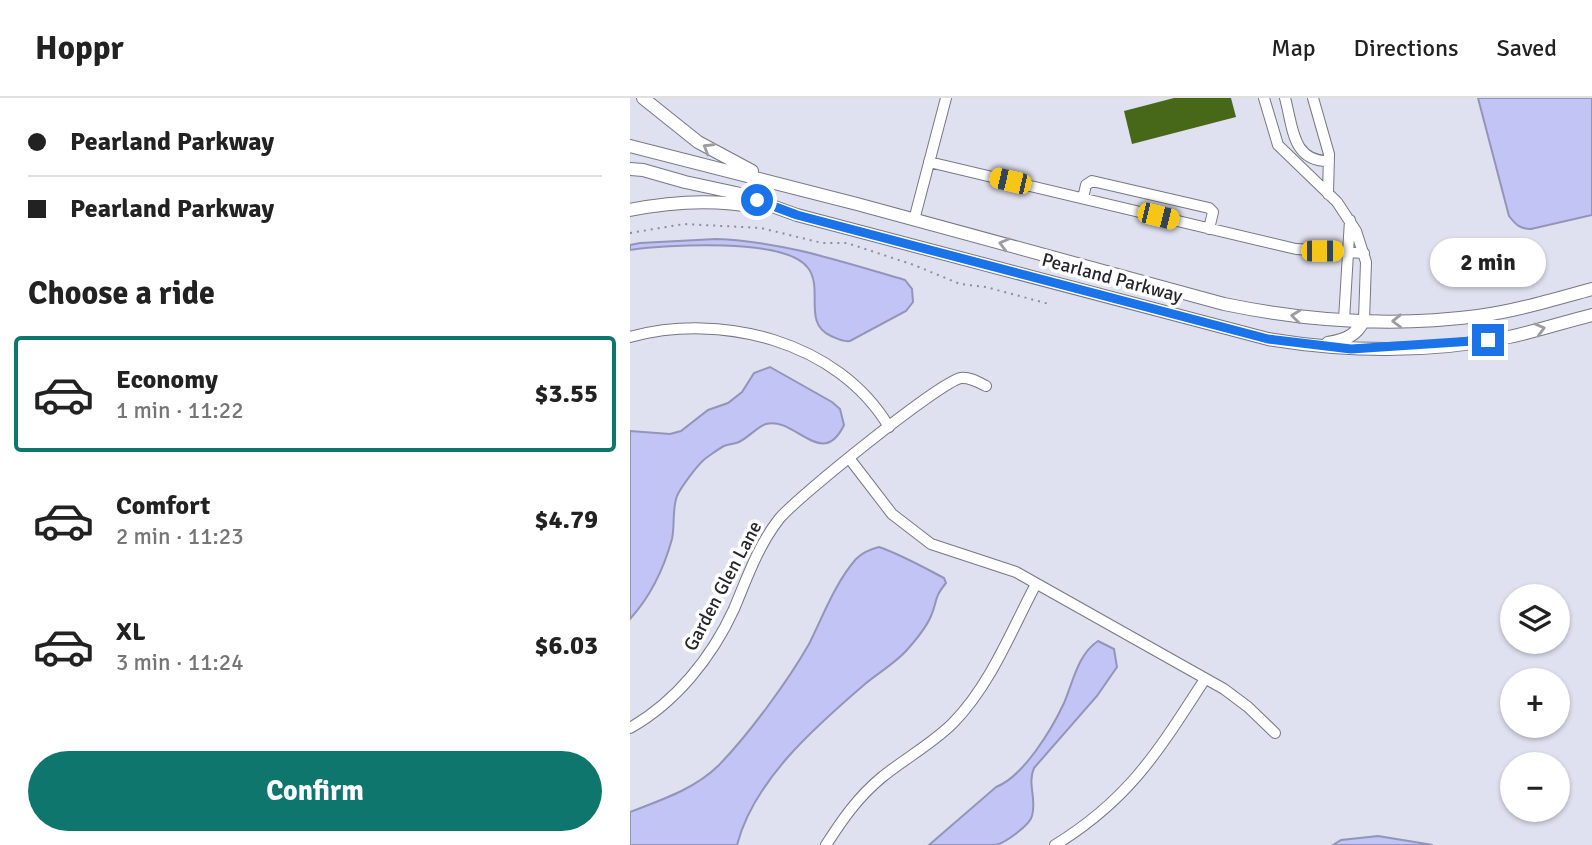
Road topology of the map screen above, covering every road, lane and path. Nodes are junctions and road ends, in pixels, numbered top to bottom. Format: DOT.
graph roads {
  1 [pos="643,98"];
  2 [pos="946,98"];
  3 [pos="1264,98"];
  4 [pos="1286,98"];
  5 [pos="1313,98"];
  6 [pos="630,146"];
  7 [pos="1329,161"];
  8 [pos="929,162"];
  9 [pos="630,169"];
  10 [pos="792,187"];
  11 [pos="1328,194"];
  12 [pos="1083,198"];
  13 [pos="630,209"];
  14 [pos="797,215"];
  15 [pos="914,219"];
  16 [pos="1350,220"];
  17 [pos="1209,229"];
  18 [pos="630,233"];
  19 [pos="1347,251"];
  20 [pos="1364,253"];
  21 [pos="1592,289"];
  22 [pos="1049,304"];
  23 [pos="1505,311"];
  24 [pos="1592,315"];
  25 [pos="1344,320"];
  26 [pos="1364,320"];
  27 [pos="1510,336"];
  28 [pos="630,337"];
  29 [pos="1307,345"];
  30 [pos="986,386"];
  31 [pos="889,427"];
  32 [pos="849,458"];
  33 [pos="1036,584"];
  34 [pos="1205,679"];
  35 [pos="630,729"];
  36 [pos="1275,733"];
  37 [pos="826,845"];
  38 [pos="1055,845"];
  10 -- 1 [label="main road, one-way"];
  2 -- 8 [label="street"];
  3 -- 11 [label="street"];
  4 -- 7 [label="street"];
  5 -- 7 [label="street"];
  6 -- 10 [label="main road, Pearland Parkway"];
  7 -- 11 [label="street"];
  8 -- 12 [label="street"];
  8 -- 15 [label="street"];
  9 -- 14 [label="main road, Pearland Parkway"];
  10 -- 15 [label="main road, Pearland Parkway"];
  11 -- 16 [label="street"];
  12 -- 17 [label="street"];
  12 -- 17 [label="street"];
  13 -- 14 [label="main road"];
  14 -- 29 [label="main road, Pearland Parkway"];
  25 -- 15 [label="main road, Pearland Parkway, one-way"];
  16 -- 19 [label="street"];
  16 -- 20 [label="street"];
  17 -- 19 [label="street"];
  18 -- 22 [label="path"];
  19 -- 20 [label="street"];
  19 -- 25 [label="street"];
  20 -- 26 [label="street"];
  21 -- 23 [label="main road, Pearland Parkway"];
  23 -- 26 [label="main road, Pearland Parkway, one-way"];
  23 -- 27 [label="main road"];
  27 -- 24 [label="main road, Pearland Parkway, one-way"];
  25 -- 26 [label="main road, Pearland Parkway"];
  26 -- 29 [label="main road"];
  27 -- 29 [label="main road, Pearland Parkway"];
  28 -- 31 [label="street"];
  30 -- 31 [label="street, Garden Glen Lane"];
  31 -- 32 [label="street, Garden Glen Lane"];
  32 -- 33 [label="street"];
  32 -- 35 [label="street, Garden Glen Lane"];
  33 -- 34 [label="street"];
  33 -- 37 [label="street"];
  34 -- 36 [label="street"];
  34 -- 38 [label="street"];
}
